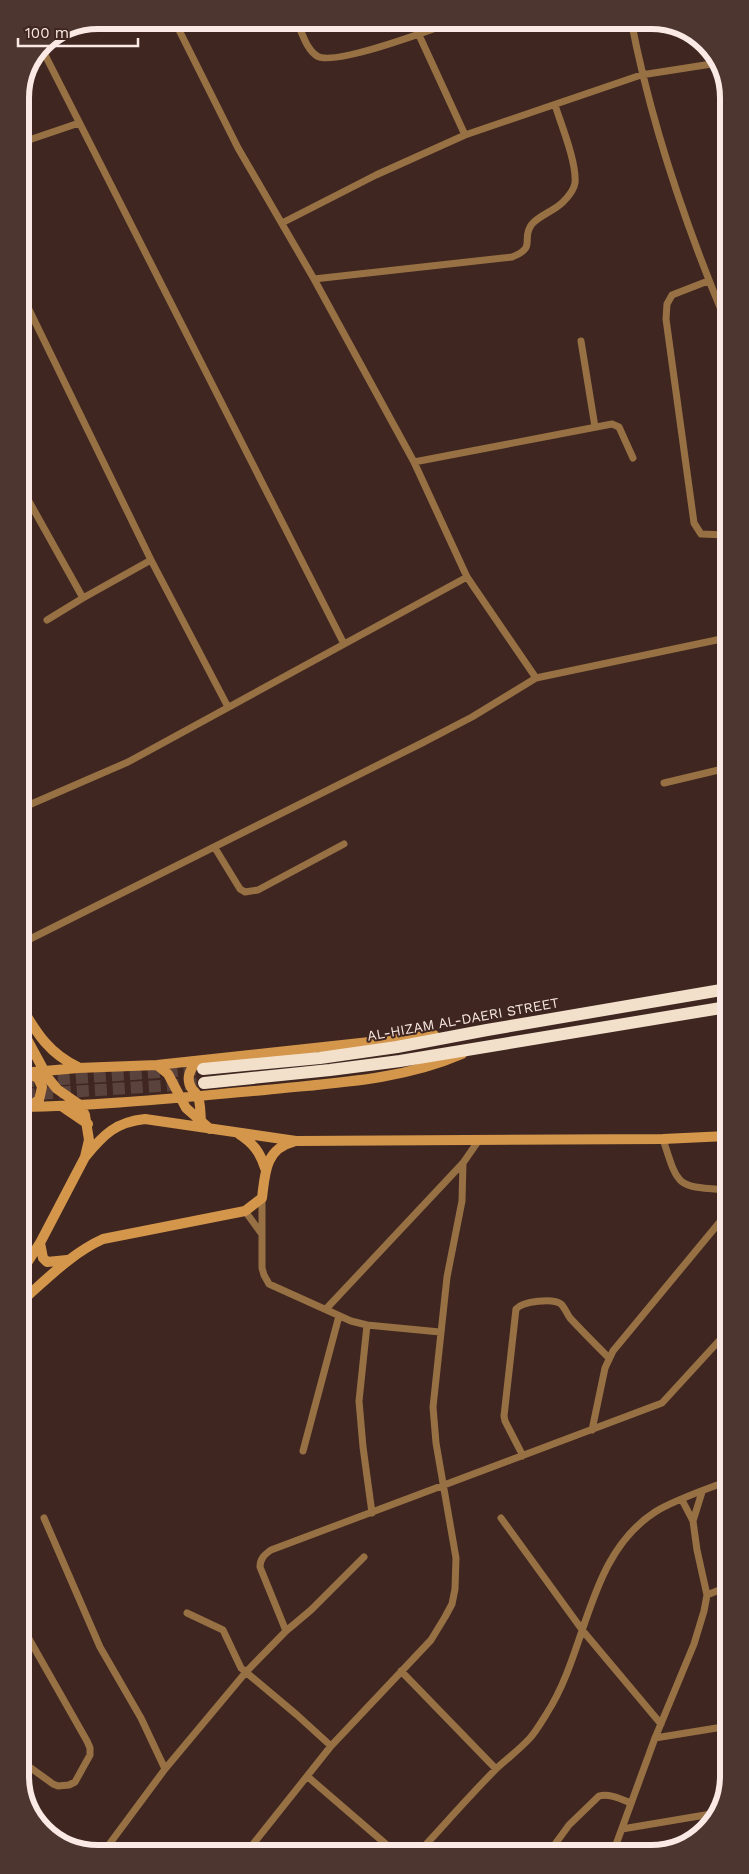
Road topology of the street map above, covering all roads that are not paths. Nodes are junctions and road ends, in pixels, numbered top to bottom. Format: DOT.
graph roads {
  1 [pos="178,29"];
  2 [pos="300,29"];
  3 [pos="435,29"];
  4 [pos="633,29"];
  5 [pos="420,35"];
  6 [pos="44,54"];
  7 [pos="711,64"];
  8 [pos="641,75"];
  9 [pos="554,105"];
  10 [pos="79,123"];
  11 [pos="465,135"];
  12 [pos="29,140"];
  13 [pos="282,222"];
  14 [pos="314,279"];
  15 [pos="708,281"];
  16 [pos="720,308"];
  17 [pos="29,309"];
  18 [pos="581,341"];
  19 [pos="595,427"];
  20 [pos="633,458"];
  21 [pos="414,462"];
  22 [pos="29,502"];
  23 [pos="720,535"];
  24 [pos="151,560"];
  25 [pos="467,577"];
  26 [pos="82,598"];
  27 [pos="47,620"];
  28 [pos="720,639"];
  29 [pos="344,644"];
  30 [pos="536,678"];
  31 [pos="228,707"];
  32 [pos="720,770"];
  33 [pos="664,782"];
  34 [pos="29,805"];
  35 [pos="344,844"];
  36 [pos="215,848"];
  37 [pos="29,940"];
  38 [pos="720,990"];
  39 [pos="720,1008"];
  40 [pos="29,1020"];
  41 [pos="29,1043"];
  42 [pos="471,1050"];
  43 [pos="156,1065"];
  44 [pos="201,1065"];
  45 [pos="78,1068"];
  46 [pos="44,1071"];
  47 [pos="29,1072"];
  48 [pos="29,1074"];
  49 [pos="204,1083"];
  50 [pos="198,1096"];
  51 [pos="180,1098"];
  52 [pos="29,1105"];
  53 [pos="80,1105"];
  54 [pos="29,1107"];
  55 [pos="63,1107"];
  56 [pos="201,1120"];
  57 [pos="88,1124"];
  58 [pos="210,1129"];
  59 [pos="237,1133"];
  60 [pos="720,1136"];
  61 [pos="663,1139"];
  62 [pos="479,1140"];
  63 [pos="296,1141"];
  64 [pos="85,1157"];
  65 [pos="463,1163"];
  66 [pos="265,1168"];
  67 [pos="720,1189"];
  68 [pos="262,1198"];
  69 [pos="245,1211"];
  70 [pos="720,1222"];
  71 [pos="261,1234"];
  72 [pos="40,1243"];
  73 [pos="70,1259"];
  74 [pos="29,1260"];
  75 [pos="29,1295"];
  76 [pos="326,1308"];
  77 [pos="338,1316"];
  78 [pos="367,1324"];
  79 [pos="440,1332"];
  80 [pos="720,1340"];
  81 [pos="609,1358"];
  82 [pos="592,1430"];
  83 [pos="303,1450"];
  84 [pos="523,1456"];
  85 [pos="720,1484"];
  86 [pos="444,1486"];
  87 [pos="702,1492"];
  88 [pos="682,1500"];
  89 [pos="372,1513"];
  90 [pos="44,1518"];
  91 [pos="501,1518"];
  92 [pos="692,1522"];
  93 [pos="364,1557"];
  94 [pos="720,1589"];
  95 [pos="707,1595"];
  96 [pos="187,1612"];
  97 [pos="286,1631"];
  98 [pos="583,1631"];
  99 [pos="29,1639"];
  100 [pos="401,1671"];
  101 [pos="246,1672"];
  102 [pos="661,1724"];
  103 [pos="720,1727"];
  104 [pos="655,1738"];
  105 [pos="331,1746"];
  106 [pos="29,1767"];
  107 [pos="165,1769"];
  108 [pos="496,1769"];
  109 [pos="307,1776"];
  110 [pos="631,1803"];
  111 [pos="708,1814"];
  112 [pos="622,1829"];
  113 [pos="109,1845"];
  114 [pos="252,1845"];
  115 [pos="388,1845"];
  116 [pos="425,1845"];
  117 [pos="554,1845"];
  118 [pos="616,1845"];
  1 -- 13 [label="street"];
  2 -- 5 [label="street"];
  3 -- 5 [label="street"];
  4 -- 8 [label="street"];
  5 -- 11 [label="street"];
  6 -- 10 [label="street"];
  7 -- 8 [label="street"];
  8 -- 9 [label="street"];
  8 -- 15 [label="street"];
  9 -- 11 [label="street"];
  9 -- 14 [label="street"];
  10 -- 12 [label="street"];
  10 -- 29 [label="street"];
  11 -- 13 [label="street"];
  13 -- 14 [label="street"];
  14 -- 21 [label="street"];
  15 -- 16 [label="street"];
  15 -- 23 [label="street"];
  17 -- 24 [label="street"];
  18 -- 19 [label="street"];
  19 -- 20 [label="street"];
  19 -- 21 [label="street"];
  21 -- 25 [label="street"];
  22 -- 26 [label="street"];
  24 -- 26 [label="street"];
  24 -- 31 [label="street"];
  25 -- 29 [label="street"];
  25 -- 30 [label="street"];
  26 -- 27 [label="street"];
  28 -- 30 [label="street"];
  29 -- 31 [label="street"];
  30 -- 36 [label="street"];
  31 -- 34 [label="street"];
  32 -- 33 [label="street"];
  35 -- 36 [label="street"];
  36 -- 37 [label="street"];
  38 -- 44 [label="highway, AL-HIZAM AL-DAERI STREET"];
  39 -- 42 [label="highway"];
  40 -- 45 [label="street"];
  41 -- 46 [label="street"];
  42 -- 49 [label="highway"];
  42 -- 50 [label="street"];
  43 -- 44 [label="street"];
  43 -- 45 [label="street"];
  43 -- 51 [label="street"];
  44 -- 50 [label="street"];
  45 -- 46 [label="street"];
  46 -- 47 [label="street"];
  46 -- 53 [label="street"];
  48 -- 52 [label="street"];
  50 -- 51 [label="street"];
  50 -- 56 [label="street"];
  51 -- 53 [label="street"];
  51 -- 56 [label="street"];
  53 -- 55 [label="street"];
  53 -- 57 [label="street"];
  54 -- 55 [label="street"];
  55 -- 57 [label="street"];
  56 -- 58 [label="street"];
  57 -- 64 [label="street"];
  58 -- 59 [label="street"];
  58 -- 64 [label="street"];
  59 -- 63 [label="street"];
  59 -- 66 [label="street"];
  60 -- 61 [label="street"];
  61 -- 62 [label="street"];
  61 -- 67 [label="street"];
  62 -- 63 [label="street"];
  62 -- 65 [label="street"];
  63 -- 66 [label="street"];
  64 -- 72 [label="street"];
  65 -- 76 [label="street"];
  65 -- 79 [label="street"];
  66 -- 68 [label="street"];
  68 -- 69 [label="street"];
  68 -- 71 [label="street"];
  69 -- 71 [label="street"];
  69 -- 73 [label="street"];
  70 -- 81 [label="street"];
  71 -- 76 [label="street"];
  72 -- 73 [label="street"];
  72 -- 74 [label="street"];
  73 -- 75 [label="street"];
  76 -- 77 [label="street"];
  77 -- 78 [label="street"];
  77 -- 83 [label="street"];
  78 -- 79 [label="street"];
  78 -- 89 [label="street"];
  79 -- 86 [label="street"];
  80 -- 82 [label="street"];
  81 -- 82 [label="street"];
  81 -- 84 [label="street"];
  82 -- 84 [label="street"];
  84 -- 86 [label="street"];
  85 -- 87 [label="street"];
  86 -- 89 [label="street"];
  86 -- 100 [label="street"];
  87 -- 88 [label="street"];
  87 -- 92 [label="street"];
  88 -- 92 [label="street"];
  88 -- 98 [label="street"];
  89 -- 97 [label="street"];
  90 -- 107 [label="street"];
  91 -- 98 [label="street"];
  92 -- 95 [label="street"];
  93 -- 97 [label="street"];
  94 -- 95 [label="street"];
  95 -- 102 [label="street"];
  96 -- 101 [label="street"];
  97 -- 101 [label="street"];
  98 -- 102 [label="street"];
  98 -- 108 [label="street"];
  99 -- 106 [label="street"];
  100 -- 105 [label="street"];
  100 -- 108 [label="street"];
  101 -- 105 [label="street"];
  101 -- 107 [label="street"];
  102 -- 104 [label="street"];
  103 -- 104 [label="street"];
  104 -- 110 [label="street"];
  105 -- 109 [label="street"];
  107 -- 113 [label="street"];
  108 -- 116 [label="street"];
  109 -- 114 [label="street"];
  109 -- 115 [label="street"];
  110 -- 112 [label="street"];
  110 -- 117 [label="street"];
  111 -- 112 [label="street"];
  112 -- 118 [label="street"];
}
